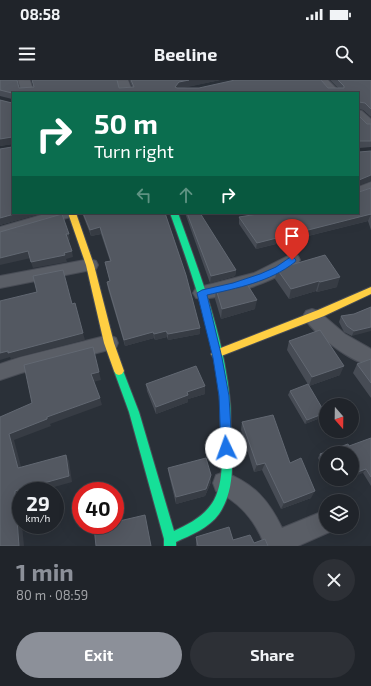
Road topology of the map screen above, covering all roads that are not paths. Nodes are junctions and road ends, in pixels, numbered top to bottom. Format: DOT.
graph roads {
  1 [pos="24,80"];
  2 [pos="122,80"];
  3 [pos="322,80"];
  4 [pos="28,92"];
  5 [pos="127,92"];
  6 [pos="334,92"];
  7 [pos="363,114"];
  8 [pos="371,126"];
  9 [pos="371,187"];
  10 [pos="359,192"];
  11 [pos="63,214"];
  12 [pos="72,214"];
  13 [pos="174,214"];
  14 [pos="0,233"];
  15 [pos="292,260"];
  16 [pos="90,265"];
  17 [pos="0,282"];
  18 [pos="371,290"];
  19 [pos="202,293"];
  20 [pos="312,316"];
  21 [pos="108,343"];
  22 [pos="216,354"];
  23 [pos="369,356"];
  24 [pos="0,372"];
  25 [pos="224,484"];
  26 [pos="319,525"];
  27 [pos="170,542"];
  28 [pos="277,545"];
  1 -- 4 [label="street"];
  2 -- 5 [label="street"];
  3 -- 6 [label="street"];
  7 -- 8 [label="street"];
  9 -- 10 [label="street"];
  11 -- 14 [label="street"];
  12 -- 16 [label="street"];
  13 -- 19 [label="street"];
  15 -- 19 [label="street"];
  16 -- 17 [label="street"];
  16 -- 21 [label="street"];
  18 -- 20 [label="street"];
  19 -- 22 [label="street"];
  20 -- 22 [label="street"];
  20 -- 23 [label="street"];
  21 -- 24 [label="street"];
  21 -- 27 [label="street"];
  22 -- 25 [label="street"];
  25 -- 27 [label="street"];
  25 -- 28 [label="street"];
  26 -- 28 [label="street"];
}
